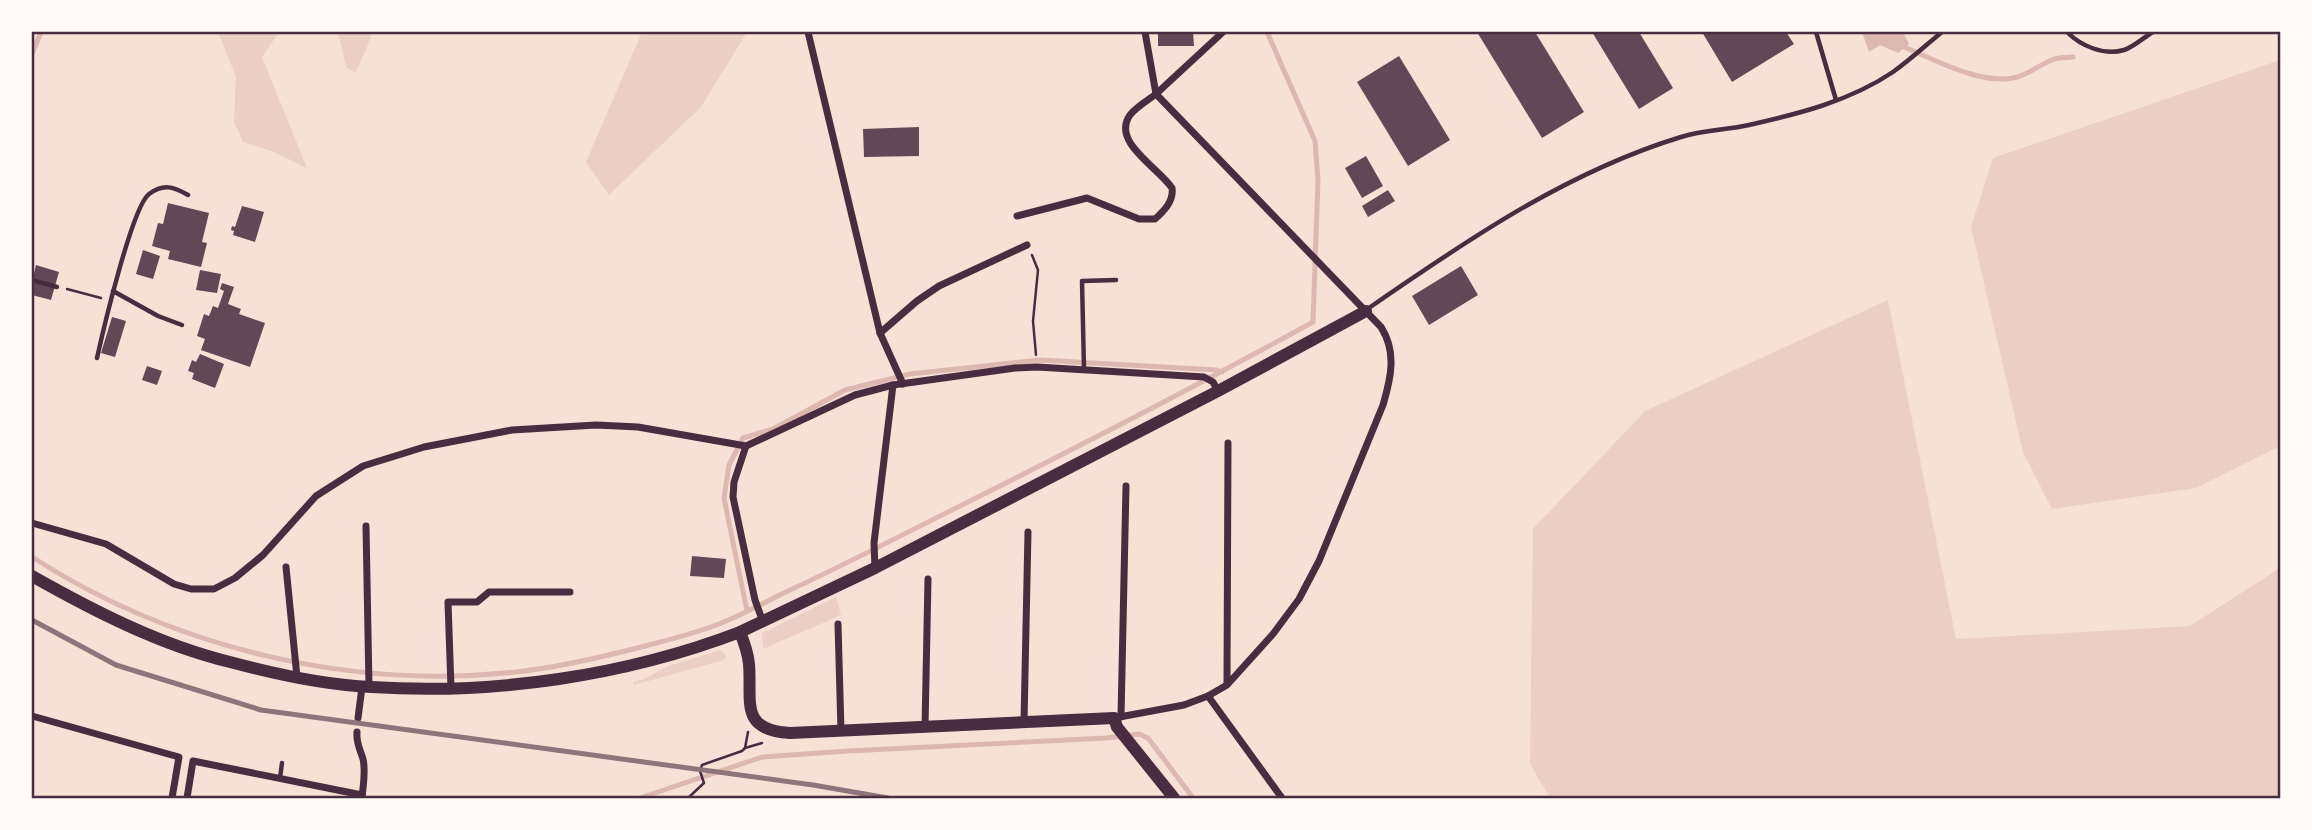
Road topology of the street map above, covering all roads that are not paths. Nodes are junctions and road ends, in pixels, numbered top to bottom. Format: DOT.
graph roads {
  1 [pos="808,32"];
  2 [pos="1144,32"];
  3 [pos="1223,32"];
  4 [pos="1816,32"];
  5 [pos="1942,32"];
  6 [pos="2067,32"];
  7 [pos="2153,32"];
  8 [pos="1156,94"];
  9 [pos="1836,100"];
  10 [pos="188,195"];
  11 [pos="1017,216"];
  12 [pos="1027,245"];
  13 [pos="32,281"];
  14 [pos="1116,281"];
  15 [pos="57,287"];
  16 [pos="113,291"];
  17 [pos="104,298"];
  18 [pos="111,300"];
  19 [pos="1366,311"];
  20 [pos="182,325"];
  21 [pos="880,333"];
  22 [pos="97,358"];
  23 [pos="1083,364"];
  24 [pos="901,379"];
  25 [pos="893,385"];
  26 [pos="1215,386"];
  27 [pos="1228,443"];
  28 [pos="741,445"];
  29 [pos="1126,486"];
  30 [pos="32,523"];
  31 [pos="366,526"];
  32 [pos="1028,532"];
  33 [pos="874,561"];
  34 [pos="286,567"];
  35 [pos="32,576"];
  36 [pos="928,579"];
  37 [pos="570,592"];
  38 [pos="761,616"];
  39 [pos="838,624"];
  40 [pos="740,632"];
  41 [pos="297,672"];
  42 [pos="451,680"];
  43 [pos="367,684"];
  44 [pos="1227,685"];
  45 [pos="1209,696"];
  46 [pos="32,716"];
  47 [pos="358,718"];
  48 [pos="1117,721"];
  49 [pos="1024,722"];
  50 [pos="925,727"];
  51 [pos="841,731"];
  52 [pos="357,732"];
  53 [pos="282,763"];
  54 [pos="280,779"];
  55 [pos="362,797"];
  56 [pos="172,799"];
  57 [pos="187,799"];
  58 [pos="1174,799"];
  59 [pos="1282,799"];
  1 -- 21 [label="street"];
  2 -- 8 [label="street"];
  3 -- 8 [label="street"];
  4 -- 9 [label="lane"];
  5 -- 9 [label="lane"];
  6 -- 7 [label="lane"];
  8 -- 11 [label="street"];
  8 -- 19 [label="street"];
  9 -- 19 [label="lane"];
  10 -- 16 [label="lane"];
  12 -- 21 [label="street"];
  13 -- 15 [label="lane"];
  14 -- 23 [label="lane"];
  16 -- 18 [label="lane"];
  16 -- 20 [label="lane"];
  17 -- 18 [label="lane"];
  18 -- 22 [label="lane"];
  19 -- 26 [label="main road"];
  19 -- 44 [label="street"];
  21 -- 24 [label="street"];
  23 -- 24 [label="street"];
  23 -- 26 [label="street"];
  24 -- 25 [label="street"];
  25 -- 28 [label="street"];
  25 -- 33 [label="street"];
  26 -- 33 [label="main road"];
  27 -- 44 [label="street"];
  28 -- 30 [label="street"];
  28 -- 38 [label="street"];
  29 -- 48 [label="street"];
  31 -- 43 [label="street"];
  32 -- 49 [label="street"];
  33 -- 38 [label="main road"];
  34 -- 41 [label="street"];
  35 -- 41 [label="main road"];
  36 -- 50 [label="street"];
  37 -- 42 [label="street"];
  38 -- 40 [label="main road"];
  39 -- 51 [label="street"];
  40 -- 42 [label="main road"];
  40 -- 51 [label="main road"];
  41 -- 43 [label="main road"];
  42 -- 43 [label="main road"];
  43 -- 47 [label="street"];
  44 -- 45 [label="street"];
  45 -- 48 [label="street"];
  45 -- 59 [label="street"];
  46 -- 56 [label="street"];
  48 -- 49 [label="main road"];
  48 -- 58 [label="main road"];
  49 -- 50 [label="main road"];
  50 -- 51 [label="main road"];
  52 -- 55 [label="street"];
  53 -- 54 [label="lane"];
  54 -- 55 [label="street"];
  54 -- 57 [label="street"];
}
